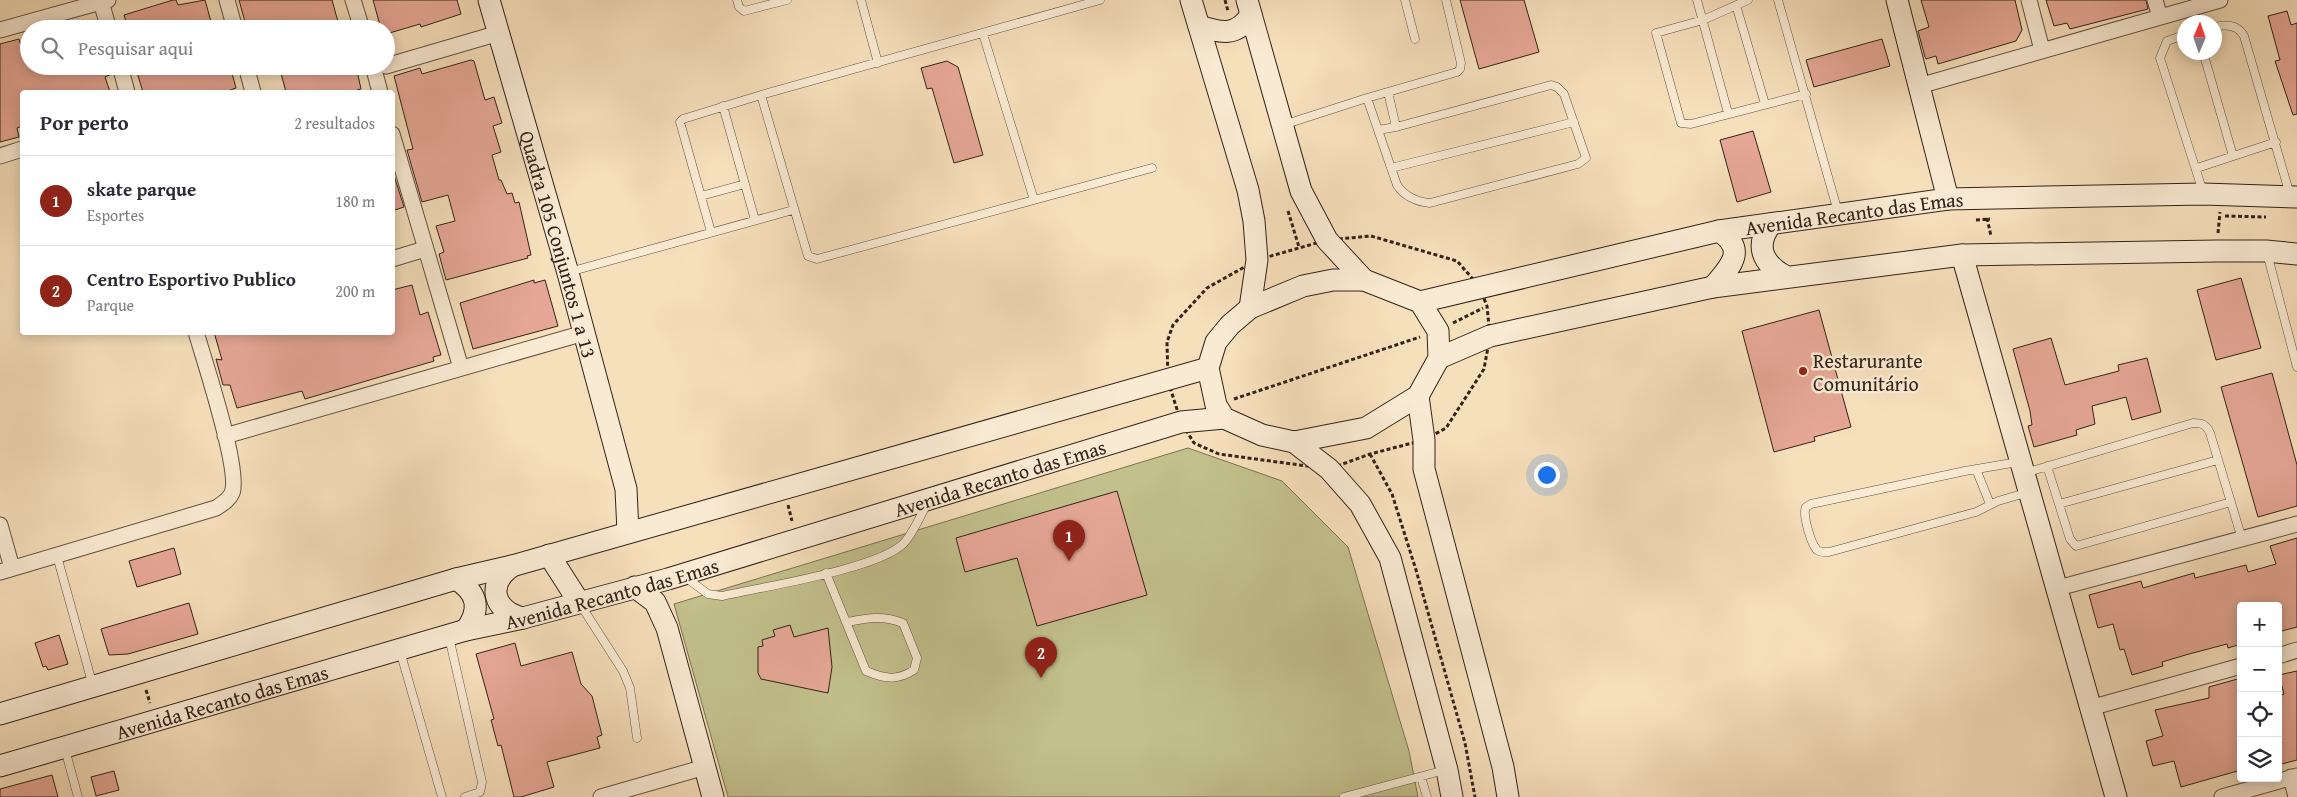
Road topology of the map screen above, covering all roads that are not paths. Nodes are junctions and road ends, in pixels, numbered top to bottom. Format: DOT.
graph roads {
  1 [pos="227,0"];
  2 [pos="353,0"];
  3 [pos="490,0"];
  4 [pos="737,0"];
  5 [pos="861,0"];
  6 [pos="1100,0"];
  7 [pos="1191,0"];
  8 [pos="1405,0"];
  9 [pos="1446,0"];
  10 [pos="1697,0"];
  11 [pos="1748,0"];
  12 [pos="1778,0"];
  13 [pos="1897,0"];
  14 [pos="2028,0"];
  15 [pos="2155,0"];
  16 [pos="2220,0"];
  17 [pos="105,1"];
  18 [pos="782,1"];
  19 [pos="1736,5"];
  20 [pos="1248,8"];
  21 [pos="2160,17"];
  22 [pos="36,20"];
  23 [pos="108,20"];
  24 [pos="233,20"];
  25 [pos="359,20"];
  26 [pos="1703,20"];
  27 [pos="20,24"];
  28 [pos="2222,25"];
  29 [pos="1199,26"];
  30 [pos="0,30"];
  31 [pos="499,33"];
  32 [pos="983,34"];
  33 [pos="2177,37"];
  34 [pos="1415,39"];
  35 [pos="2042,50"];
  36 [pos="2205,60"];
  37 [pos="395,63"];
  38 [pos="878,63"];
  39 [pos="122,75"];
  40 [pos="248,75"];
  41 [pos="380,75"];
  42 [pos="1919,86"];
  43 [pos="126,90"];
  44 [pos="252,90"];
  45 [pos="380,90"];
  46 [pos="1388,92"];
  47 [pos="1806,94"];
  48 [pos="761,95"];
  49 [pos="1367,98"];
  50 [pos="1765,104"];
  51 [pos="723,106"];
  52 [pos="1728,113"];
  53 [pos="1574,122"];
  54 [pos="1281,125"];
  55 [pos="1396,127"];
  56 [pos="1378,130"];
  57 [pos="395,142"];
  58 [pos="2276,142"];
  59 [pos="20,150"];
  60 [pos="0,156"];
  61 [pos="2233,156"];
  62 [pos="1152,168"];
  63 [pos="1391,168"];
  64 [pos="2197,168"];
  65 [pos="745,184"];
  66 [pos="701,196"];
  67 [pos="2294,197"];
  68 [pos="1948,199"];
  69 [pos="1034,200"];
  70 [pos="2215,201"];
  71 [pos="793,210"];
  72 [pos="1838,214"];
  73 [pos="755,220"];
  74 [pos="1771,224"];
  75 [pos="1719,230"];
  76 [pos="711,232"];
  77 [pos="425,249"];
  78 [pos="2266,251"];
  79 [pos="2297,254"];
  80 [pos="1962,255"];
  81 [pos="395,258"];
  82 [pos="568,272"];
  83 [pos="1785,276"];
  84 [pos="1364,280"];
  85 [pos="1713,287"];
  86 [pos="1420,302"];
  87 [pos="1250,308"];
  88 [pos="584,332"];
  89 [pos="197,335"];
  90 [pos="1439,358"];
  91 [pos="2297,367"];
  92 [pos="461,368"];
  93 [pos="1208,368"];
  94 [pos="1418,396"];
  95 [pos="1220,412"];
  96 [pos="225,436"];
  97 [pos="1294,442"];
  98 [pos="2218,460"];
  99 [pos="2046,466"];
  100 [pos="1976,469"];
  101 [pos="2026,475"];
  102 [pos="930,498"];
  103 [pos="2231,502"];
  104 [pos="1990,504"];
  105 [pos="2058,504"];
  106 [pos="2297,524"];
  107 [pos="0,525"];
  108 [pos="638,529"];
  109 [pos="2242,539"];
  110 [pos="57,556"];
  111 [pos="549,556"];
  112 [pos="512,566"];
  113 [pos="6,570"];
  114 [pos="826,574"];
  115 [pos="674,577"];
  116 [pos="456,579"];
  117 [pos="635,587"];
  118 [pos="2058,588"];
  119 [pos="579,602"];
  120 [pos="523,618"];
  121 [pos="847,622"];
  122 [pos="667,628"];
  123 [pos="458,633"];
  124 [pos="2297,650"];
  125 [pos="400,651"];
  126 [pos="2282,655"];
  127 [pos="2237,667"];
  128 [pos="93,686"];
  129 [pos="2090,708"];
  130 [pos="0,714"];
  131 [pos="637,738"];
  132 [pos="64,747"];
  133 [pos="0,766"];
  134 [pos="705,767"];
  135 [pos="1446,770"];
  136 [pos="1421,777"];
  137 [pos="2294,777"];
  138 [pos="78,797"];
  139 [pos="442,797"];
  140 [pos="465,797"];
  141 [pos="601,797"];
  142 [pos="713,797"];
  143 [pos="1344,797"];
  144 [pos="1427,797"];
  145 [pos="1452,797"];
  146 [pos="1508,797"];
  147 [pos="2116,797"];
  148 [pos="2222,797"];
  149 [pos="2296,797"];
  1 -- 24 [label="street"];
  2 -- 25 [label="street"];
  3 -- 31 [label="main road, Quadra 105 Conjuntos 1 a 13"];
  4 -- 18 [label="lane"];
  5 -- 38 [label="lane"];
  6 -- 32 [label="lane"];
  7 -- 29 [label="main road"];
  8 -- 34 [label="lane"];
  9 -- 46 [label="lane"];
  10 -- 26 [label="lane"];
  11 -- 19 [label="lane"];
  12 -- 47 [label="lane"];
  13 -- 42 [label="main road"];
  14 -- 35 [label="street"];
  15 -- 21 [label="street"];
  16 -- 21 [label="street"];
  17 -- 22 [label="street"];
  17 -- 23 [label="street"];
  19 -- 26 [label="lane"];
  19 -- 50 [label="lane"];
  20 -- 29 [label="main road"];
  20 -- 54 [label="main road"];
  21 -- 35 [label="street"];
  26 -- 52 [label="lane"];
  26 -- 52 [label="lane"];
  27 -- 30 [label="street"];
  28 -- 58 [label="lane"];
  29 -- 87 [label="main road"];
  31 -- 37 [label="street"];
  31 -- 82 [label="main road, Quadra 105 Conjuntos 1 a 13"];
  32 -- 38 [label="lane"];
  32 -- 69 [label="lane"];
  33 -- 64 [label="lane"];
  35 -- 42 [label="street"];
  36 -- 61 [label="lane"];
  38 -- 48 [label="lane"];
  39 -- 43 [label="street"];
  40 -- 44 [label="street"];
  41 -- 45 [label="street"];
  42 -- 68 [label="main road"];
  46 -- 49 [label="lane"];
  46 -- 55 [label="lane"];
  47 -- 50 [label="lane"];
  47 -- 72 [label="lane"];
  48 -- 51 [label="lane"];
  48 -- 71 [label="lane"];
  49 -- 54 [label="lane"];
  49 -- 56 [label="lane"];
  50 -- 52 [label="lane"];
  51 -- 65 [label="lane"];
  51 -- 66 [label="lane"];
  53 -- 55 [label="lane"];
  53 -- 63 [label="lane"];
  53 -- 63 [label="lane"];
  54 -- 84 [label="main road"];
  55 -- 56 [label="lane"];
  56 -- 63 [label="lane"];
  57 -- 77 [label="street"];
  58 -- 61 [label="lane"];
  58 -- 67 [label="lane"];
  59 -- 60 [label="street"];
  61 -- 64 [label="lane"];
  62 -- 69 [label="lane"];
  64 -- 70 [label="lane"];
  65 -- 66 [label="lane"];
  65 -- 73 [label="lane"];
  66 -- 76 [label="lane"];
  67 -- 70 [label="main road, Avenida Recanto das Emas"];
  68 -- 70 [label="main road, Avenida Recanto das Emas"];
  68 -- 72 [label="main road, Avenida Recanto das Emas"];
  69 -- 71 [label="lane"];
  71 -- 73 [label="lane"];
  72 -- 74 [label="main road, Avenida Recanto das Emas"];
  73 -- 76 [label="lane"];
  74 -- 75 [label="main road, Avenida Recanto das Emas"];
  74 -- 83 [label="main road"];
  75 -- 85 [label="main road"];
  75 -- 86 [label="main road, Avenida Recanto das Emas"];
  76 -- 82 [label="lane"];
  77 -- 81 [label="street"];
  77 -- 92 [label="street"];
  78 -- 79 [label="main road"];
  78 -- 80 [label="main road"];
  78 -- 91 [label="lane"];
  80 -- 83 [label="main road"];
  80 -- 101 [label="main road"];
  82 -- 88 [label="main road, Quadra 105 Conjuntos 1 a 13"];
  83 -- 85 [label="main road"];
  84 -- 86 [label="main road"];
  84 -- 87 [label="main road"];
  85 -- 90 [label="main road"];
  86 -- 90 [label="main road"];
  87 -- 93 [label="main road"];
  88 -- 92 [label="street"];
  88 -- 108 [label="main road, Quadra 105 Conjuntos 1 a 13"];
  89 -- 96 [label="street"];
  90 -- 94 [label="main road"];
  92 -- 96 [label="street"];
  93 -- 95 [label="main road"];
  93 -- 108 [label="main road"];
  94 -- 97 [label="main road"];
  94 -- 146 [label="main road"];
  95 -- 97 [label="main road"];
  95 -- 102 [label="main road, Avenida Recanto das Emas"];
  96 -- 110 [label="street"];
  97 -- 135 [label="main road"];
  98 -- 99 [label="lane"];
  98 -- 103 [label="lane"];
  98 -- 105 [label="lane"];
  99 -- 101 [label="lane"];
  99 -- 105 [label="lane"];
  100 -- 101 [label="lane"];
  100 -- 104 [label="lane"];
  100 -- 104 [label="lane"];
  101 -- 104 [label="lane"];
  101 -- 118 [label="main road"];
  102 -- 114 [label="lane"];
  102 -- 115 [label="main road, Avenida Recanto das Emas"];
  103 -- 105 [label="lane"];
  103 -- 109 [label="lane"];
  106 -- 109 [label="street"];
  107 -- 113 [label="street"];
  108 -- 111 [label="main road"];
  109 -- 118 [label="street"];
  110 -- 113 [label="street"];
  110 -- 128 [label="lane"];
  111 -- 112 [label="main road"];
  111 -- 119 [label="main road"];
  112 -- 116 [label="main road"];
  112 -- 120 [label="main road"];
  114 -- 115 [label="lane"];
  114 -- 121 [label="lane"];
  115 -- 117 [label="main road, Avenida Recanto das Emas"];
  115 -- 122 [label="main road"];
  116 -- 123 [label="main road"];
  116 -- 128 [label="main road"];
  117 -- 119 [label="main road, Avenida Recanto das Emas"];
  117 -- 122 [label="main road"];
  118 -- 129 [label="main road"];
  119 -- 120 [label="main road, Avenida Recanto das Emas"];
  119 -- 131 [label="lane"];
  120 -- 123 [label="main road, Avenida Recanto das Emas"];
  121 -- 121 [label="lane"];
  122 -- 134 [label="main road"];
  123 -- 125 [label="main road, Avenida Recanto das Emas"];
  123 -- 140 [label="lane"];
  124 -- 126 [label="street"];
  125 -- 132 [label="main road, Avenida Recanto das Emas"];
  125 -- 139 [label="lane"];
  127 -- 129 [label="street"];
  128 -- 130 [label="main road"];
  129 -- 147 [label="main road"];
  132 -- 133 [label="main road, Avenida Recanto das Emas"];
  132 -- 138 [label="lane"];
  134 -- 141 [label="street"];
  134 -- 142 [label="main road"];
  135 -- 136 [label="lane"];
  135 -- 145 [label="main road"];
  136 -- 143 [label="lane"];
  136 -- 144 [label="lane"];
  137 -- 148 [label="street"];
  137 -- 149 [label="street"];
}
